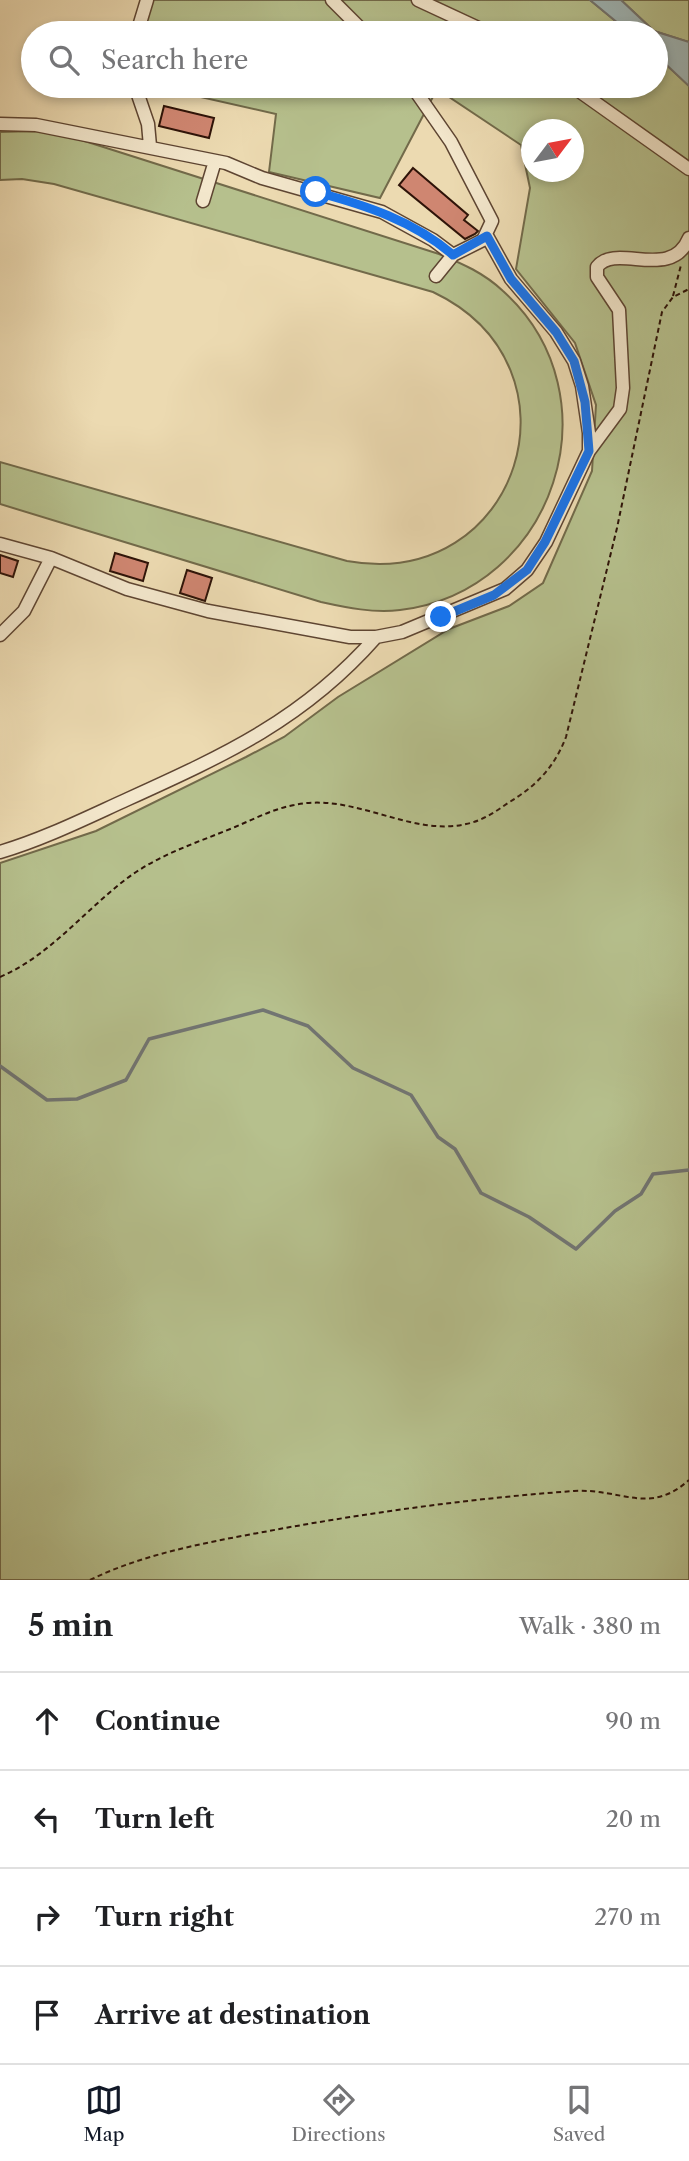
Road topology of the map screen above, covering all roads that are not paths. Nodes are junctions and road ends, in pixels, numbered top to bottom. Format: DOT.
graph roads {
  1 [pos="147,0"];
  2 [pos="332,0"];
  3 [pos="418,0"];
  4 [pos="140,21"];
  5 [pos="353,21"];
  6 [pos="463,21"];
  7 [pos="139,98"];
  8 [pos="420,98"];
  9 [pos="589,98"];
  10 [pos="0,124"];
  11 [pos="150,146"];
  12 [pos="215,161"];
  13 [pos="689,169"];
  14 [pos="204,201"];
  15 [pos="487,236"];
  16 [pos="687,243"];
  17 [pos="453,255"];
  18 [pos="436,276"];
  19 [pos="589,451"];
  20 [pos="0,544"];
  21 [pos="51,558"];
  22 [pos="0,635"];
  23 [pos="376,637"];
  24 [pos="0,852"];
  1 -- 4 [label="street"];
  2 -- 5 [label="street"];
  3 -- 6 [label="street"];
  7 -- 11 [label="street"];
  8 -- 15 [label="street"];
  9 -- 13 [label="street"];
  10 -- 11 [label="street"];
  11 -- 12 [label="street"];
  12 -- 14 [label="street"];
  12 -- 17 [label="street"];
  15 -- 17 [label="street"];
  15 -- 19 [label="street"];
  16 -- 19 [label="street"];
  17 -- 18 [label="street"];
  19 -- 23 [label="street"];
  20 -- 21 [label="street"];
  21 -- 22 [label="street"];
  21 -- 23 [label="street"];
  23 -- 24 [label="street"];
}
